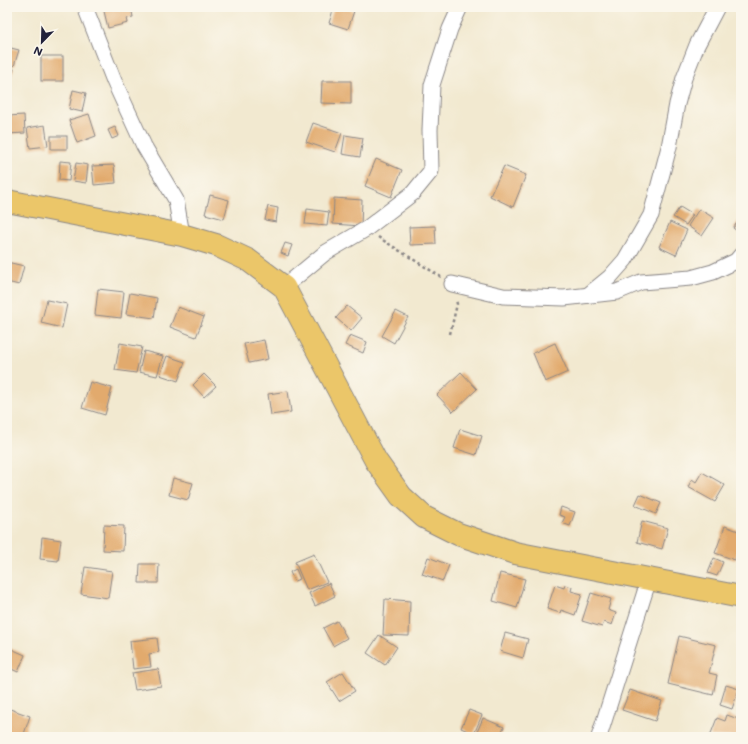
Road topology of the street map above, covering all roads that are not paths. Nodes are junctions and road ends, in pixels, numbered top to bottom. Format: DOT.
graph roads {
  1 [pos="84,7"];
  2 [pos="460,7"];
  3 [pos="717,7"];
  4 [pos="7,201"];
  5 [pos="182,235"];
  6 [pos="741,255"];
  7 [pos="452,284"];
  8 [pos="284,287"];
  9 [pos="588,296"];
  10 [pos="649,579"];
  11 [pos="741,598"];
  12 [pos="603,736"];
  1 -- 5 [label="street"];
  2 -- 8 [label="street"];
  3 -- 9 [label="street"];
  4 -- 5 [label="main road"];
  5 -- 8 [label="main road"];
  6 -- 9 [label="street"];
  7 -- 9 [label="street"];
  8 -- 10 [label="main road"];
  10 -- 11 [label="main road"];
  10 -- 12 [label="street"];
}
